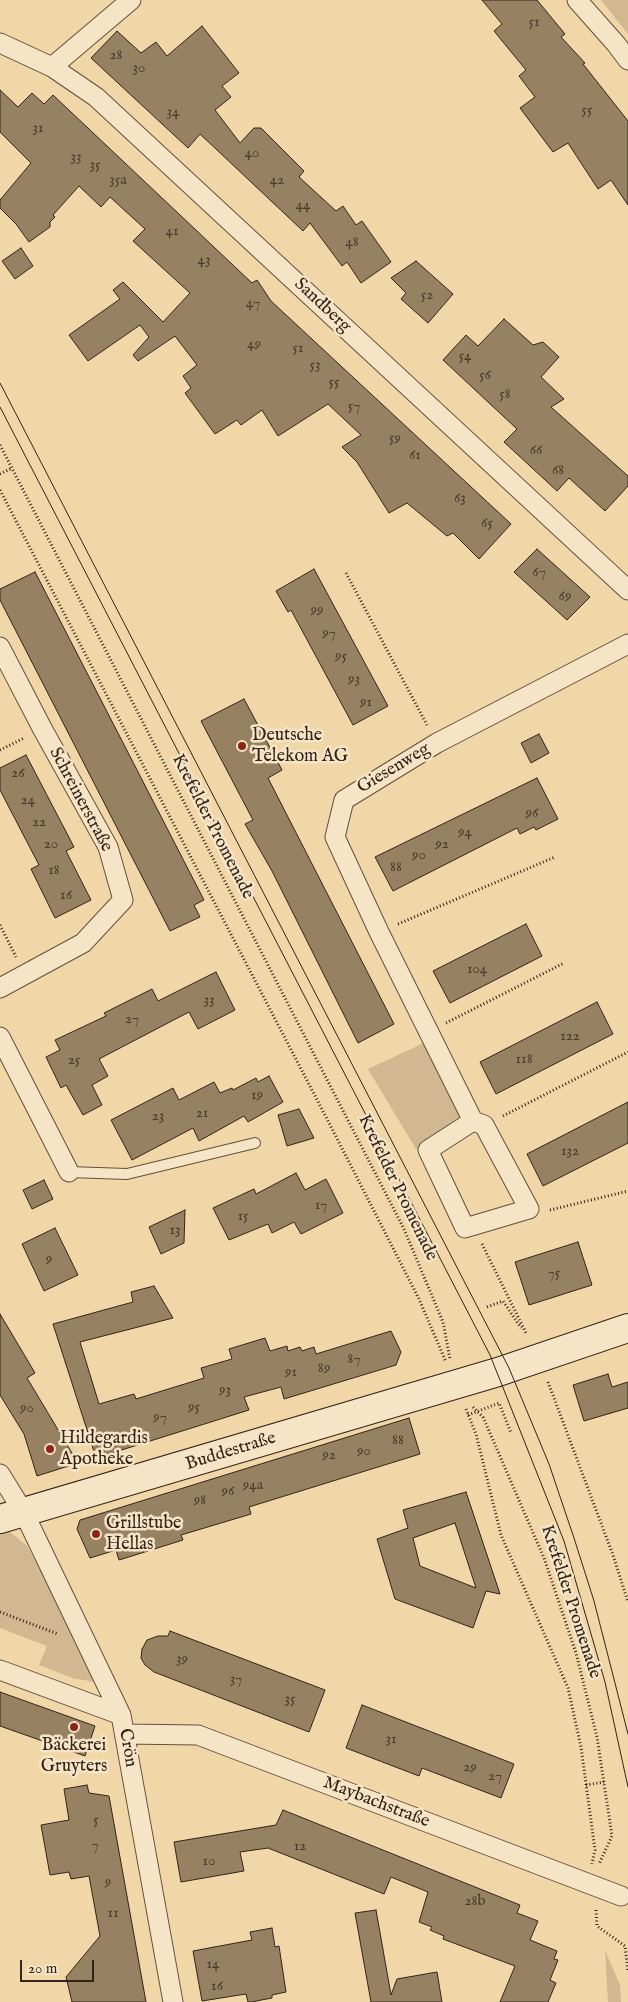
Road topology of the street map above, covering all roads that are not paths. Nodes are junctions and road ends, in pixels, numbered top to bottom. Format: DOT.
graph roads {
  1 [pos="131,0"];
  2 [pos="577,0"];
  3 [pos="0,43"];
  4 [pos="628,60"];
  5 [pos="52,67"];
  6 [pos="628,590"];
  7 [pos="628,644"];
  8 [pos="0,647"];
  9 [pos="0,988"];
  10 [pos="0,1037"];
  11 [pos="479,1123"];
  12 [pos="255,1143"];
  13 [pos="69,1172"];
  14 [pos="628,1328"];
  15 [pos="0,1474"];
  16 [pos="12,1516"];
  17 [pos="0,1670"];
  18 [pos="121,1715"];
  19 [pos="125,1734"];
  20 [pos="621,1896"];
  21 [pos="172,2002"];
  1 -- 5 [label="street"];
  2 -- 4 [label="street"];
  3 -- 5 [label="street, Sandberg"];
  5 -- 6 [label="street, Sandberg"];
  7 -- 11 [label="street, Giesenweg"];
  8 -- 9 [label="street, Schreinerstraße"];
  10 -- 13 [label="street"];
  11 -- 11 [label="street, Giesenweg"];
  12 -- 13 [label="lane"];
  14 -- 16 [label="main road, Buddestraße"];
  15 -- 16 [label="street, Crön"];
  16 -- 18 [label="street, Crön"];
  17 -- 18 [label="street"];
  18 -- 19 [label="street, Crön"];
  19 -- 20 [label="street, Maybachstraße"];
  19 -- 21 [label="street, Crön"];
}
